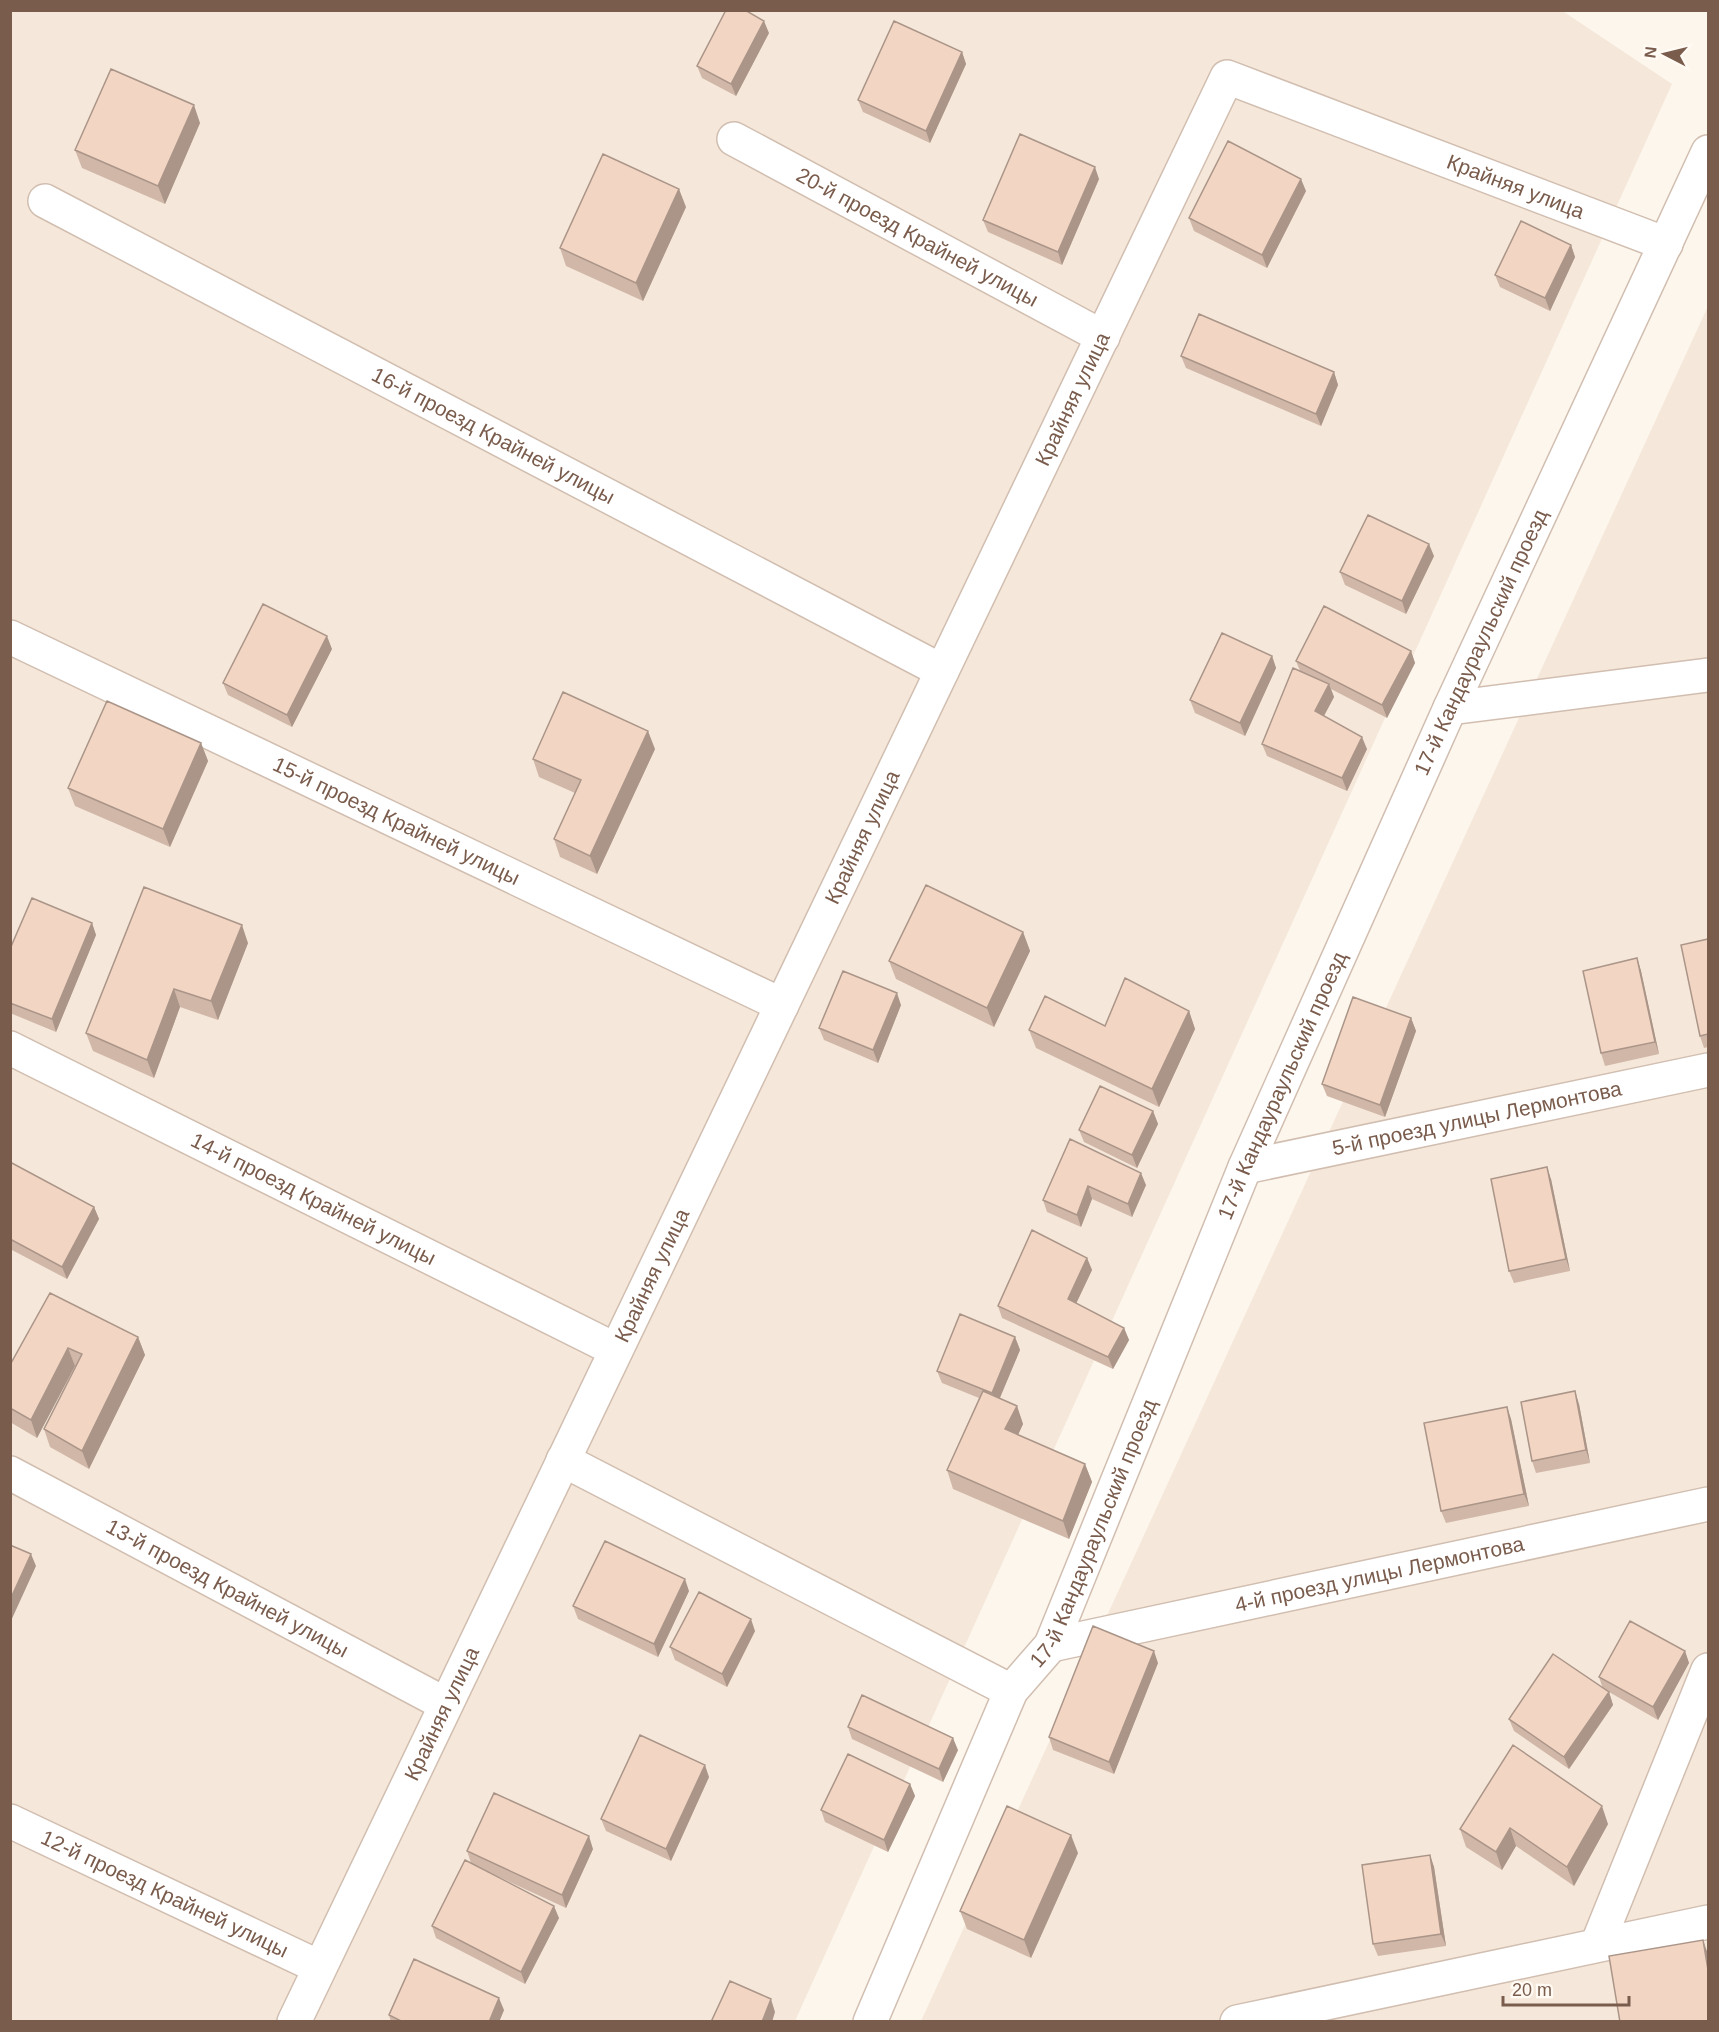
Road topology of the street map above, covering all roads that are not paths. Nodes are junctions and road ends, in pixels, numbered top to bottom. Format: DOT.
graph roads {
  1 [pos="734,139"];
  2 [pos="1708,152"];
  3 [pos="45,201"];
  4 [pos="1666,244"];
  5 [pos="1102,337"];
  6 [pos="10,637"];
  7 [pos="942,671"];
  8 [pos="1708,675"];
  9 [pos="1450,708"];
  10 [pos="782,1005"];
  11 [pos="10,1048"];
  12 [pos="1708,1070"];
  13 [pos="1245,1167"];
  14 [pos="616,1350"];
  15 [pos="563,1460"];
  16 [pos="10,1473"];
  17 [pos="1708,1504"];
  18 [pos="1052,1646"];
  19 [pos="1708,1670"];
  20 [pos="1011,1691"];
  21 [pos="445,1704"];
  22 [pos="10,1821"];
  23 [pos="1708,1922"];
  24 [pos="1597,1945"];
  25 [pos="320,1967"];
  26 [pos="294,2022"];
  27 [pos="870,2022"];
  28 [pos="1237,2022"];
  1 -- 5 [label="street, 20-й проезд Крайней улицы"];
  2 -- 4 [label="street, 17-й Кандаураульский проезд"];
  3 -- 7 [label="street, 16-й проезд Крайней улицы"];
  4 -- 5 [label="street, Крайняя улица"];
  4 -- 9 [label="street, 17-й Кандаураульский проезд"];
  5 -- 7 [label="street, Крайняя улица"];
  6 -- 10 [label="street, 15-й проезд Крайней улицы"];
  7 -- 10 [label="street, Крайняя улица"];
  8 -- 9 [label="street"];
  9 -- 13 [label="street, 17-й Кандаураульский проезд"];
  10 -- 14 [label="street, Крайняя улица"];
  11 -- 14 [label="street, 14-й проезд Крайней улицы"];
  12 -- 13 [label="street, 5-й проезд улицы Лермонтова"];
  13 -- 18 [label="street, 17-й Кандаураульский проезд"];
  14 -- 15 [label="street, Крайняя улица"];
  15 -- 20 [label="street"];
  15 -- 21 [label="street, Крайняя улица"];
  16 -- 21 [label="street, 13-й проезд Крайней улицы"];
  17 -- 18 [label="street, 4-й проезд улицы Лермонтова"];
  18 -- 20 [label="street, 17-й Кандаураульский проезд"];
  19 -- 24 [label="street"];
  20 -- 27 [label="street, 17-й Кандаураульский проезд"];
  21 -- 25 [label="street, Крайняя улица"];
  22 -- 25 [label="street, 12-й проезд Крайней улицы"];
  23 -- 24 [label="street"];
  24 -- 28 [label="street"];
  25 -- 26 [label="street, Крайняя улица"];
}
